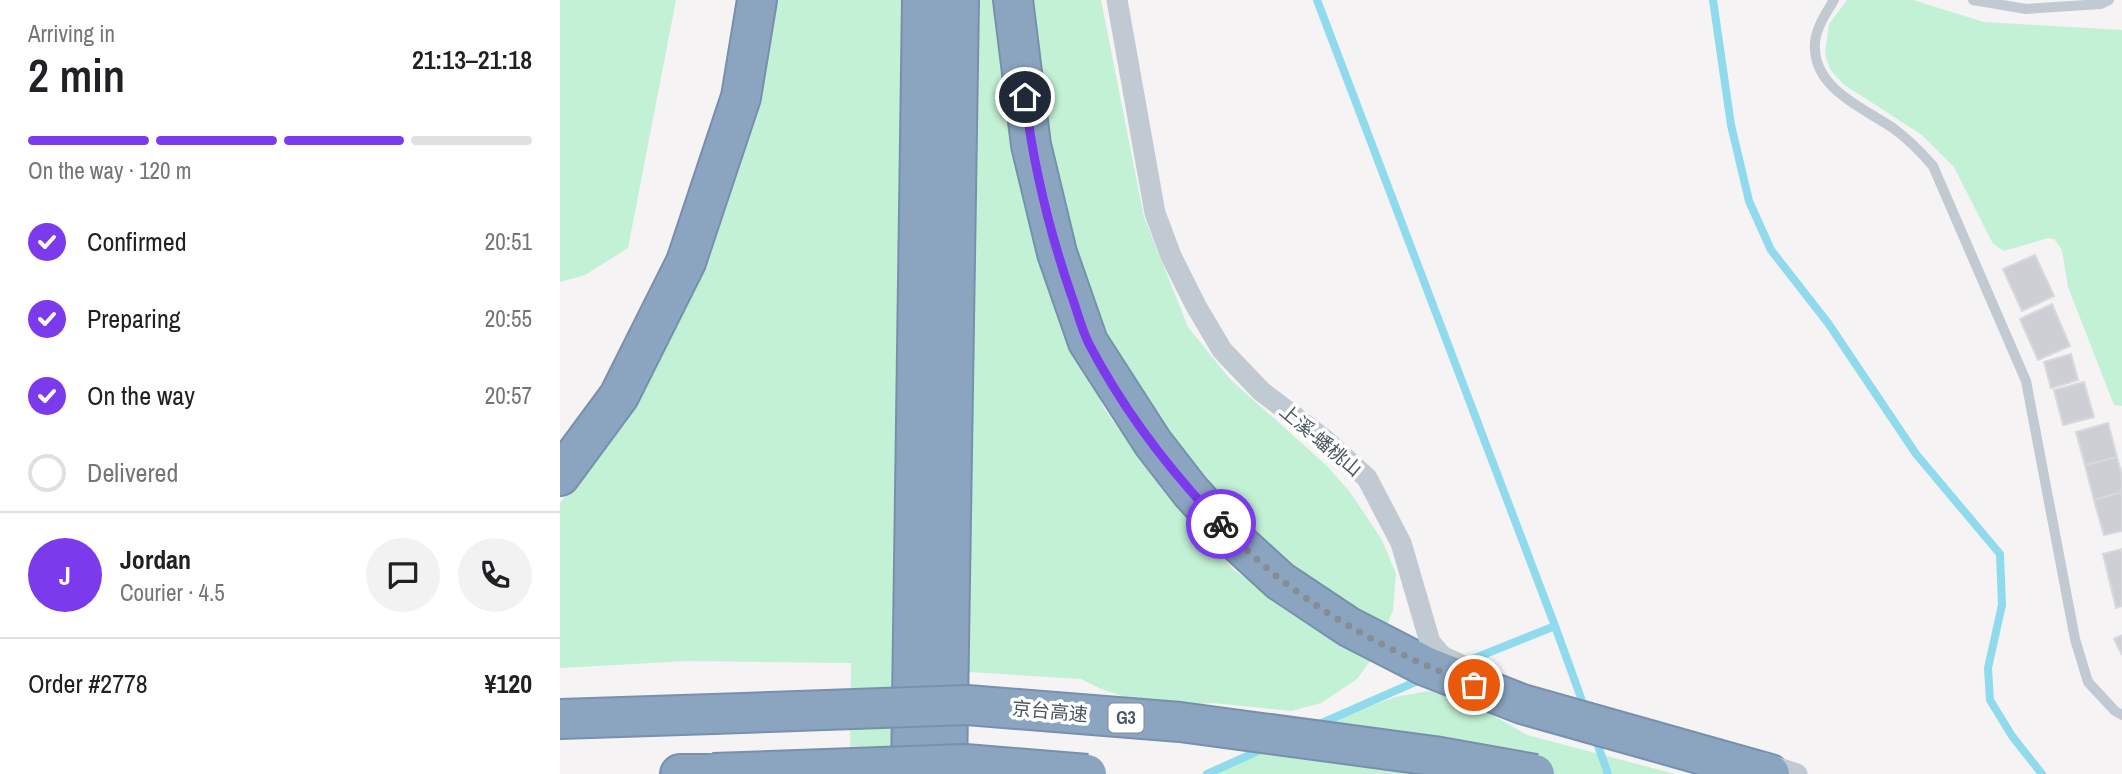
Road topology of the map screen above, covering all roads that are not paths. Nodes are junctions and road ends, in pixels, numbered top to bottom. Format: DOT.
graph roads {
  1 [pos="757,0"];
  2 [pos="922,0"];
  3 [pos="959,0"];
  4 [pos="1013,0"];
  5 [pos="1117,0"];
  6 [pos="1834,0"];
  7 [pos="1973,0"];
  8 [pos="2109,0"];
  9 [pos="560,476"];
  10 [pos="2122,715"];
  11 [pos="560,719"];
  12 [pos="705,774"];
  13 [pos="911,774"];
  14 [pos="947,774"];
  15 [pos="1087,774"];
  16 [pos="1535,774"];
  17 [pos="1770,774"];
  18 [pos="1797,774"];
  1 -- 9 [label="highway"];
  2 -- 13 [label="highway"];
  3 -- 14 [label="highway"];
  4 -- 17 [label="highway"];
  5 -- 18 [label="street, 上溪-蟠桃山"];
  6 -- 10 [label="lane"];
  7 -- 8 [label="lane"];
  11 -- 16 [label="highway, 京台高速 / G3, bridge"];
  12 -- 15 [label="highway, bridge"];
}
